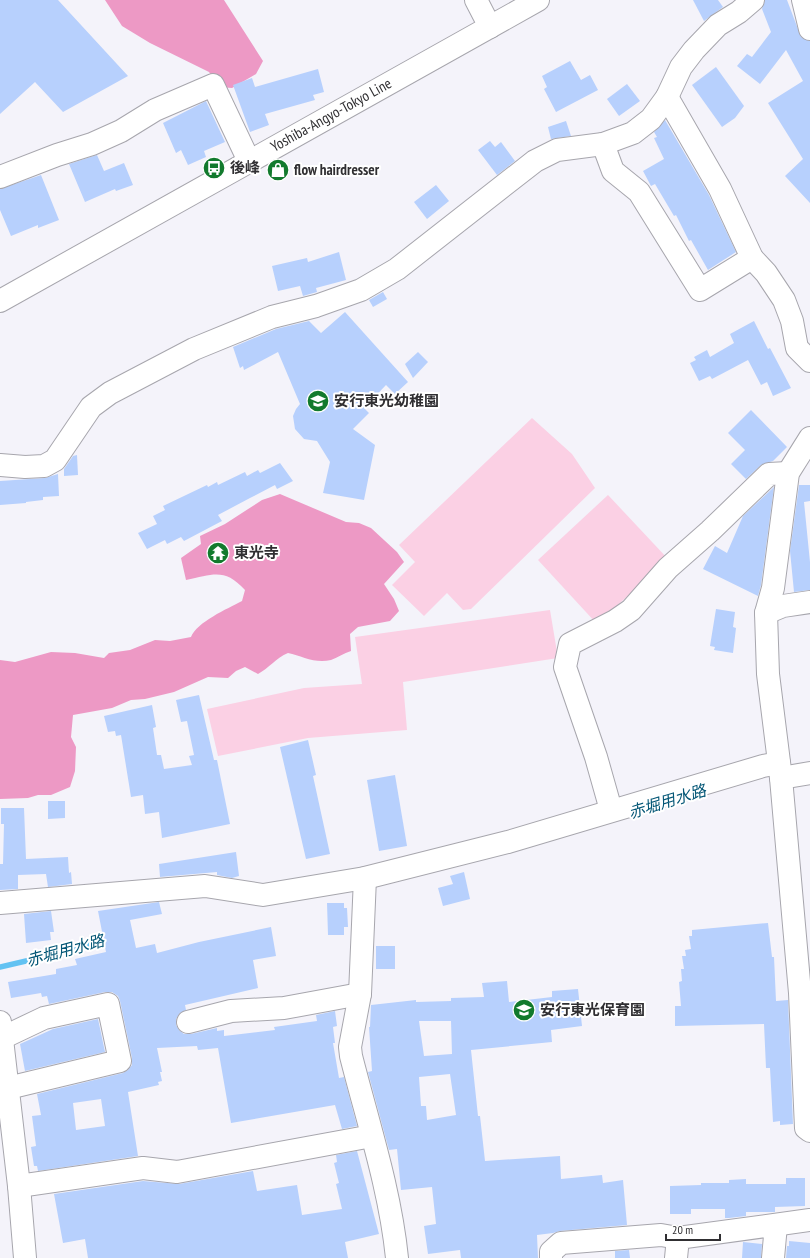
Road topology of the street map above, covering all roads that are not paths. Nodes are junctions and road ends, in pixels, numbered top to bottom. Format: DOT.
graph roads {
  1 [pos="476,0"];
  2 [pos="538,0"];
  3 [pos="753,0"];
  4 [pos="803,0"];
  5 [pos="490,27"];
  6 [pos="810,29"];
  7 [pos="667,98"];
  8 [pos="603,144"];
  9 [pos="249,161"];
  10 [pos="0,178"];
  11 [pos="752,258"];
  12 [pos="0,301"];
  13 [pos="810,361"];
  14 [pos="810,438"];
  15 [pos="0,465"];
  16 [pos="788,473"];
  17 [pos="810,602"];
  18 [pos="766,613"];
  19 [pos="780,770"];
  20 [pos="810,773"];
  21 [pos="611,810"];
  22 [pos="365,878"];
  23 [pos="0,902"];
  24 [pos="360,994"];
  25 [pos="188,1022"];
  26 [pos="1,1030"];
  27 [pos="8,1088"];
  28 [pos="810,1131"];
  29 [pos="372,1136"];
  30 [pos="19,1186"];
  31 [pos="810,1220"];
  32 [pos="776,1225"];
  33 [pos="677,1248"];
  34 [pos="25,1258"];
  35 [pos="397,1258"];
  36 [pos="552,1258"];
  37 [pos="773,1258"];
  1 -- 5 [label="street"];
  2 -- 5 [label="street, Yoshiba-Angyo-Tokyo Line"];
  3 -- 7 [label="street"];
  4 -- 6 [label="street"];
  5 -- 9 [label="street, Yoshiba-Angyo-Tokyo Line"];
  7 -- 8 [label="street"];
  7 -- 11 [label="street"];
  8 -- 11 [label="street"];
  8 -- 15 [label="street"];
  9 -- 10 [label="street"];
  9 -- 12 [label="street, Yoshiba-Angyo-Tokyo Line"];
  11 -- 13 [label="street"];
  14 -- 16 [label="street"];
  16 -- 18 [label="street"];
  16 -- 21 [label="street"];
  17 -- 18 [label="street"];
  18 -- 19 [label="street"];
  19 -- 20 [label="street"];
  19 -- 21 [label="street"];
  19 -- 28 [label="street"];
  21 -- 22 [label="street"];
  22 -- 23 [label="street"];
  22 -- 24 [label="street"];
  24 -- 25 [label="street"];
  24 -- 29 [label="street"];
  26 -- 27 [label="street"];
  26 -- 27 [label="street"];
  27 -- 30 [label="street"];
  29 -- 30 [label="street"];
  29 -- 35 [label="street"];
  30 -- 34 [label="street"];
  31 -- 32 [label="street"];
  32 -- 33 [label="street"];
  32 -- 37 [label="street"];
  33 -- 36 [label="street"];
}
